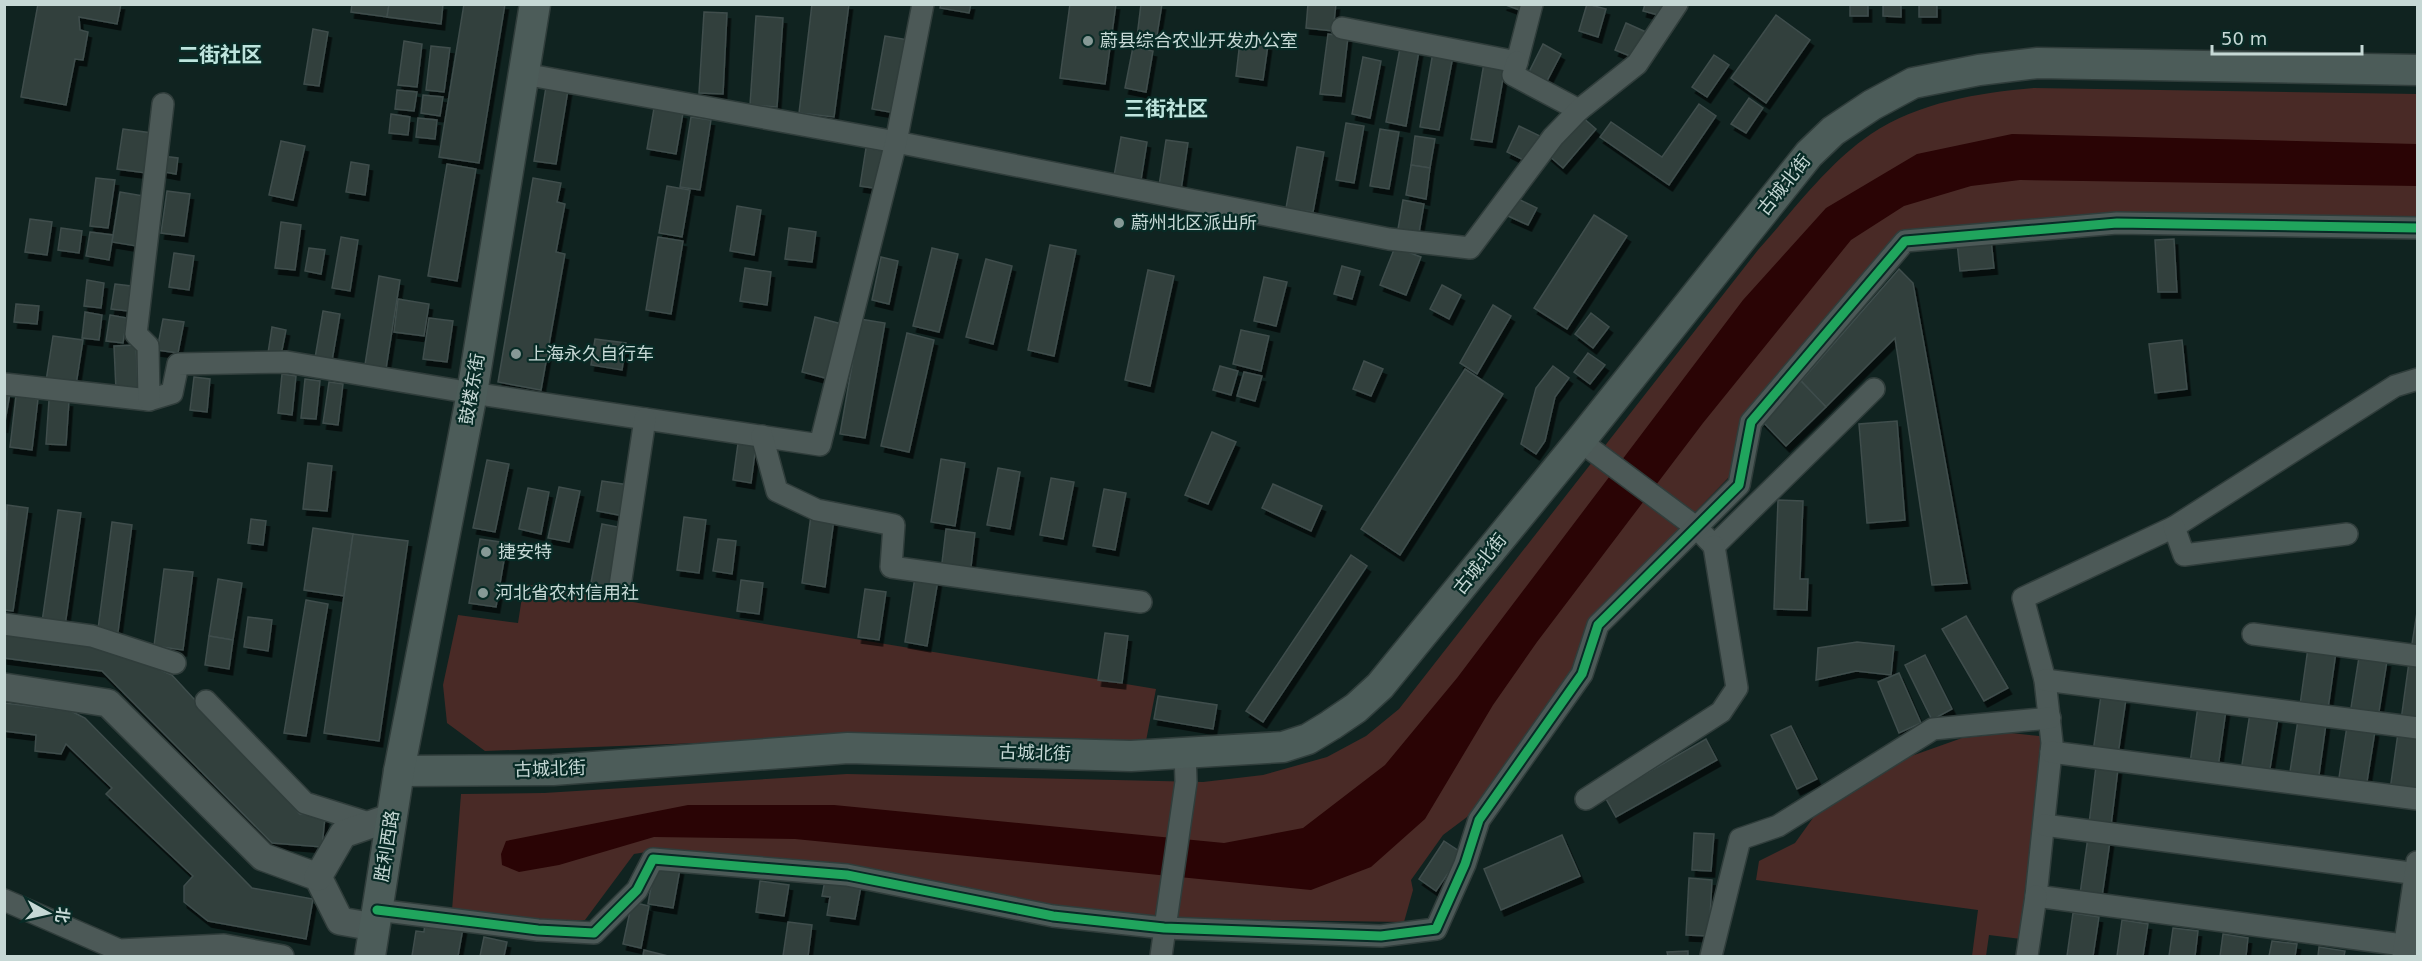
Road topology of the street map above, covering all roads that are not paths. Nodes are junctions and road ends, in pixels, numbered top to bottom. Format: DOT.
graph roads {
  1 [pos="535,4"];
  2 [pos="923,4"];
  3 [pos="1532,4"];
  4 [pos="1677,4"];
  5 [pos="1342,28"];
  6 [pos="1517,62"];
  7 [pos="2418,70"];
  8 [pos="524,74"];
  9 [pos="163,104"];
  10 [pos="1580,110"];
  11 [pos="896,142"];
  12 [pos="2418,228"];
  13 [pos="2418,379"];
  14 [pos="4,384"];
  15 [pos="1874,389"];
  16 [pos="472,393"];
  17 [pos="149,400"];
  18 [pos="645,419"];
  19 [pos="762,436"];
  20 [pos="1591,449"];
  21 [pos="1692,524"];
  22 [pos="2174,527"];
  23 [pos="2347,534"];
  24 [pos="1714,546"];
  25 [pos="620,586"];
  26 [pos="1141,602"];
  27 [pos="4,624"];
  28 [pos="2253,634"];
  29 [pos="2418,656"];
  30 [pos="175,663"];
  31 [pos="2045,680"];
  32 [pos="4,687"];
  33 [pos="206,701"];
  34 [pos="2050,718"];
  35 [pos="2418,728"];
  36 [pos="2052,752"];
  37 [pos="1185,768"];
  38 [pos="399,771"];
  39 [pos="1586,799"];
  40 [pos="2418,799"];
  41 [pos="382,820"];
  42 [pos="2043,825"];
  43 [pos="2417,869"];
  44 [pos="318,878"];
  45 [pos="2036,896"];
  46 [pos="5,905"];
  47 [pos="376,919"];
  48 [pos="1165,922"];
  49 [pos="2408,950"];
  50 [pos="283,957"];
  51 [pos="370,957"];
  52 [pos="1161,957"];
  53 [pos="1710,957"];
  54 [pos="2027,957"];
  1 -- 8 [label="main road, 鼓楼东街"];
  2 -- 11 [label="street"];
  3 -- 6 [label="street"];
  4 -- 10 [label="street"];
  5 -- 6 [label="street"];
  6 -- 10 [label="street"];
  7 -- 20 [label="main road, 古城北街"];
  8 -- 11 [label="street"];
  8 -- 16 [label="main road, 鼓楼东街"];
  9 -- 17 [label="street"];
  10 -- 11 [label="street"];
  11 -- 19 [label="street"];
  12 -- 21 [label="street"];
  13 -- 22 [label="street"];
  14 -- 17 [label="street"];
  15 -- 24 [label="street"];
  16 -- 17 [label="street"];
  16 -- 18 [label="street"];
  16 -- 38 [label="main road, 鼓楼东街"];
  18 -- 19 [label="street"];
  18 -- 25 [label="street"];
  19 -- 26 [label="street"];
  20 -- 21 [label="street"];
  20 -- 37 [label="main road, 古城北街"];
  21 -- 24 [label="street"];
  21 -- 48 [label="street"];
  22 -- 23 [label="street"];
  22 -- 31 [label="street"];
  24 -- 39 [label="street"];
  27 -- 30 [label="street"];
  28 -- 29 [label="street"];
  31 -- 34 [label="street"];
  31 -- 35 [label="street"];
  32 -- 44 [label="street"];
  33 -- 41 [label="street"];
  34 -- 36 [label="street"];
  34 -- 53 [label="street"];
  36 -- 40 [label="street"];
  36 -- 42 [label="street"];
  37 -- 38 [label="main road, 古城北街"];
  37 -- 48 [label="street"];
  38 -- 41 [label="main road, 胜利西路"];
  41 -- 44 [label="street"];
  41 -- 47 [label="main road, 胜利西路"];
  42 -- 43 [label="street"];
  42 -- 45 [label="street"];
  43 -- 49 [label="street"];
  44 -- 47 [label="street"];
  45 -- 49 [label="street"];
  45 -- 54 [label="street"];
  46 -- 50 [label="street"];
  47 -- 48 [label="street"];
  47 -- 51 [label="main road, 胜利西路"];
  48 -- 52 [label="street"];
}
